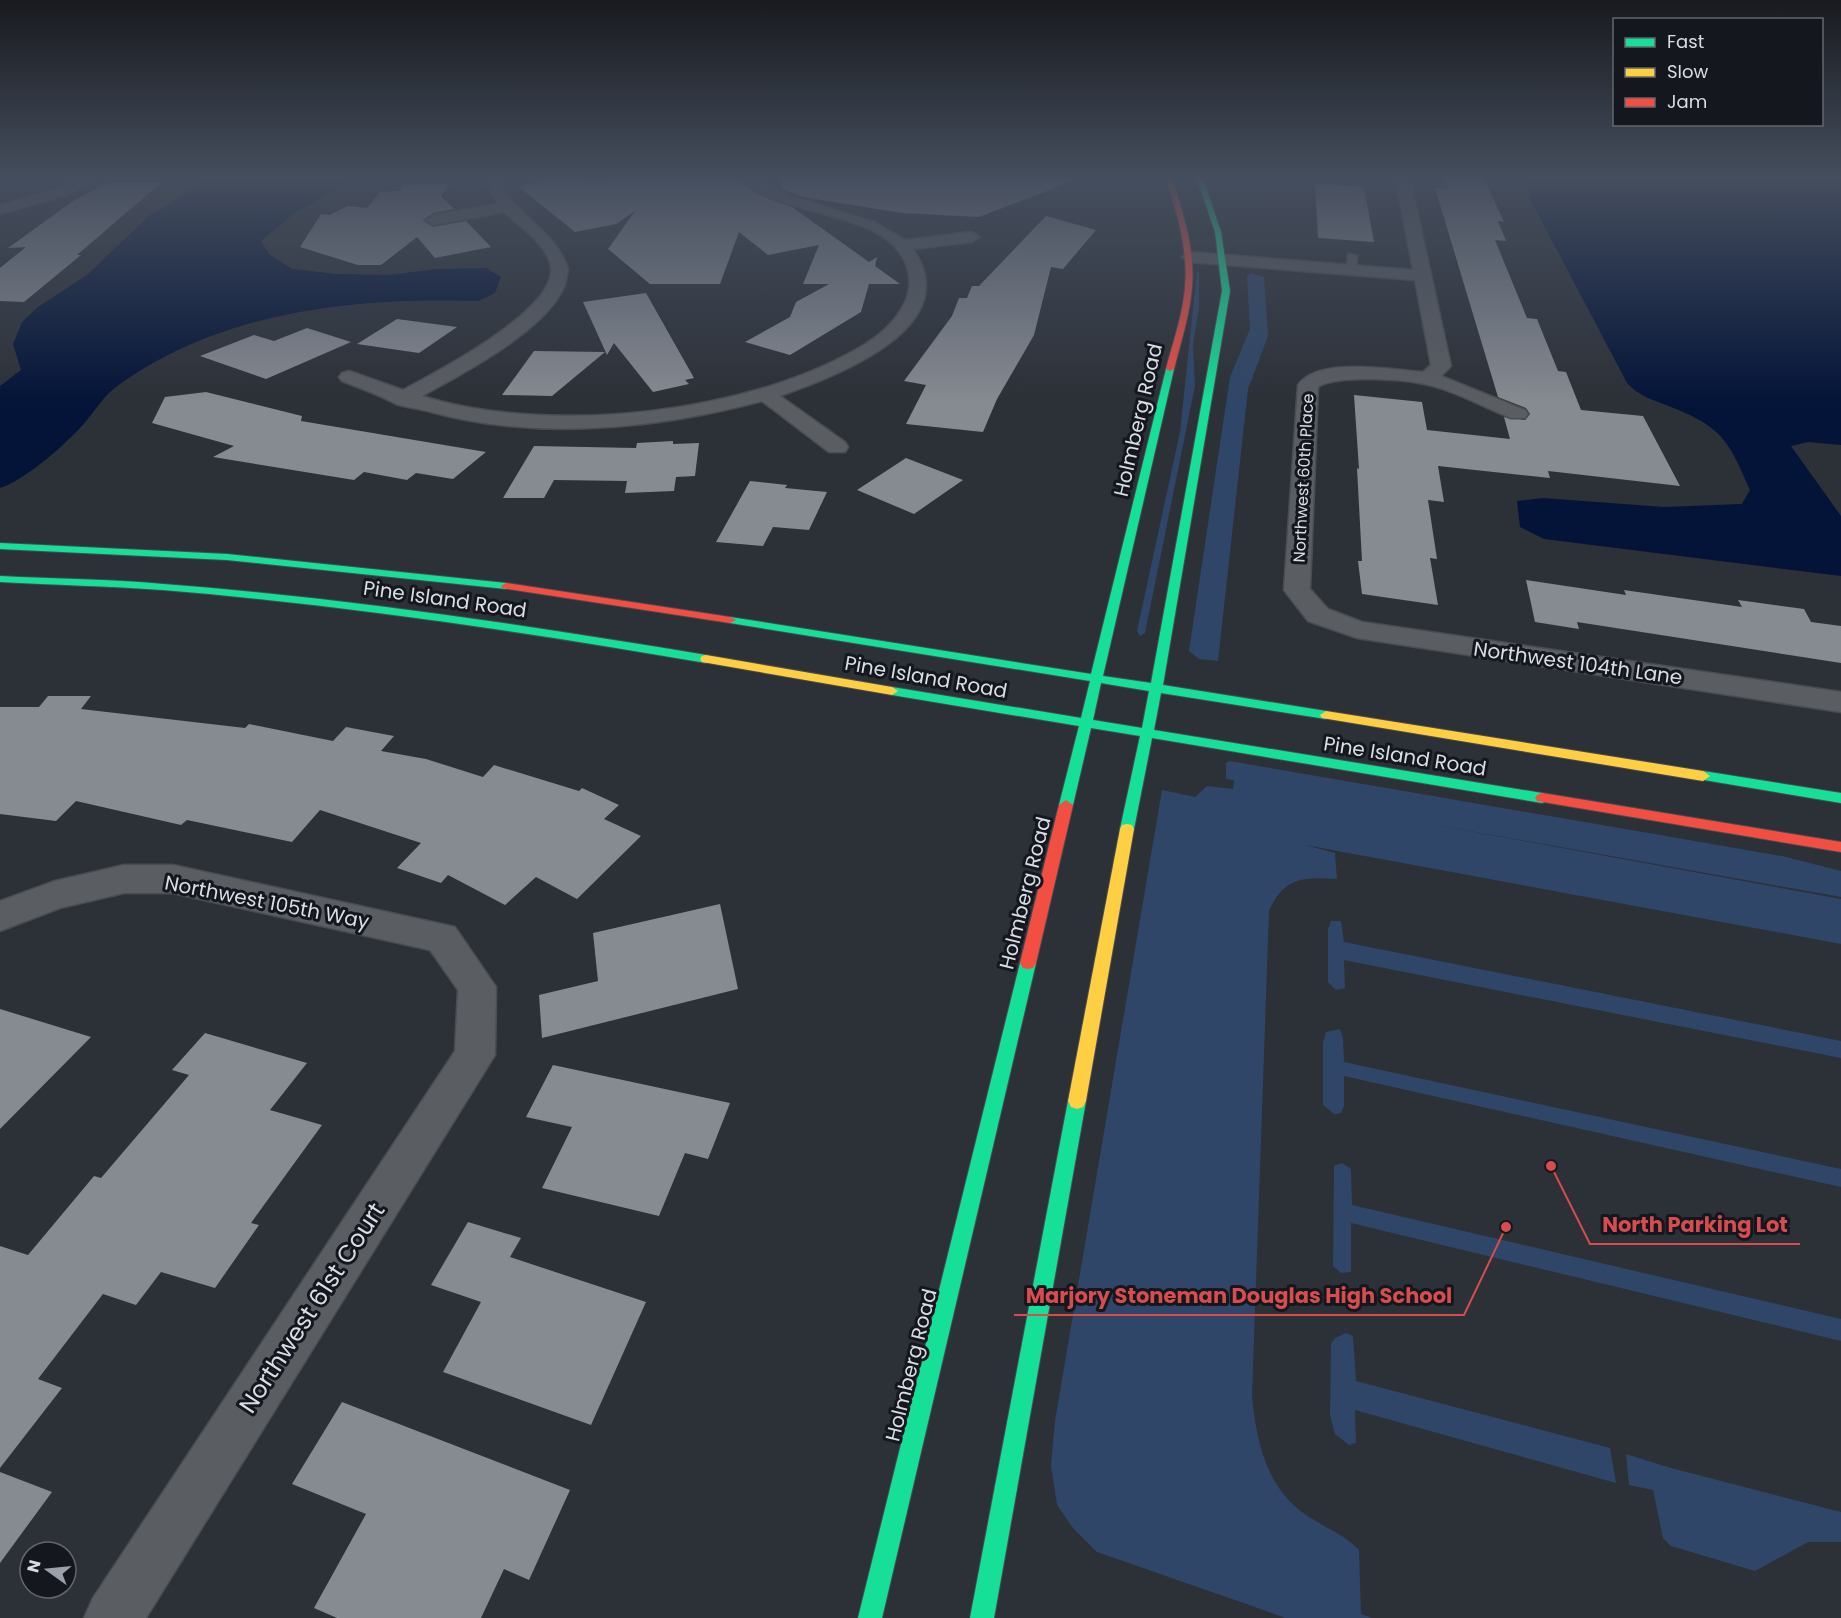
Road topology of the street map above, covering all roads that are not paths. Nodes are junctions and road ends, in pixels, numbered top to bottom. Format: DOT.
graph roads {
  1 [pos="1189,251"];
  2 [pos="552,252"];
  3 [pos="907,252"];
  4 [pos="1198,252"];
  5 [pos="1419,252"];
  6 [pos="1224,253"];
  7 [pos="1423,269"];
  8 [pos="350,377"];
  9 [pos="1428,378"];
  10 [pos="766,395"];
  11 [pos="402,399"];
  12 [pos="1518,414"];
  13 [pos="837,447"];
  14 [pos="0,546"];
  15 [pos="0,579"];
  16 [pos="1318,615"];
  17 [pos="1097,677"];
  18 [pos="1156,687"];
  19 [pos="1841,702"];
  20 [pos="1086,724"];
  21 [pos="1146,734"];
  22 [pos="1841,798"];
  23 [pos="1841,847"];
  24 [pos="0,916"];
  25 [pos="477,987"];
  26 [pos="113,1618"];
  27 [pos="870,1618"];
  28 [pos="982,1618"];
  1 -- 17 [label="street, Holmberg Road"];
  2 -- 11 [label="street"];
  3 -- 10 [label="street"];
  4 -- 6 [label="street"];
  5 -- 7 [label="street"];
  6 -- 7 [label="street"];
  6 -- 18 [label="street"];
  7 -- 9 [label="street"];
  8 -- 11 [label="street"];
  9 -- 12 [label="street, Northwest 60th Place"];
  9 -- 16 [label="street, Northwest 60th Place"];
  10 -- 11 [label="street"];
  10 -- 13 [label="street"];
  14 -- 17 [label="street, Pine Island Road"];
  15 -- 20 [label="street, Pine Island Road"];
  16 -- 19 [label="street, Northwest 104th Lane"];
  17 -- 18 [label="street, Pine Island Road"];
  17 -- 20 [label="street, Holmberg Road"];
  18 -- 21 [label="street"];
  18 -- 22 [label="street, Pine Island Road"];
  20 -- 21 [label="street, Pine Island Road"];
  20 -- 27 [label="street, Holmberg Road"];
  21 -- 23 [label="street, Pine Island Road"];
  21 -- 28 [label="street"];
  24 -- 25 [label="street, Northwest 105th Way"];
  25 -- 26 [label="street, Northwest 61st Court"];
}
